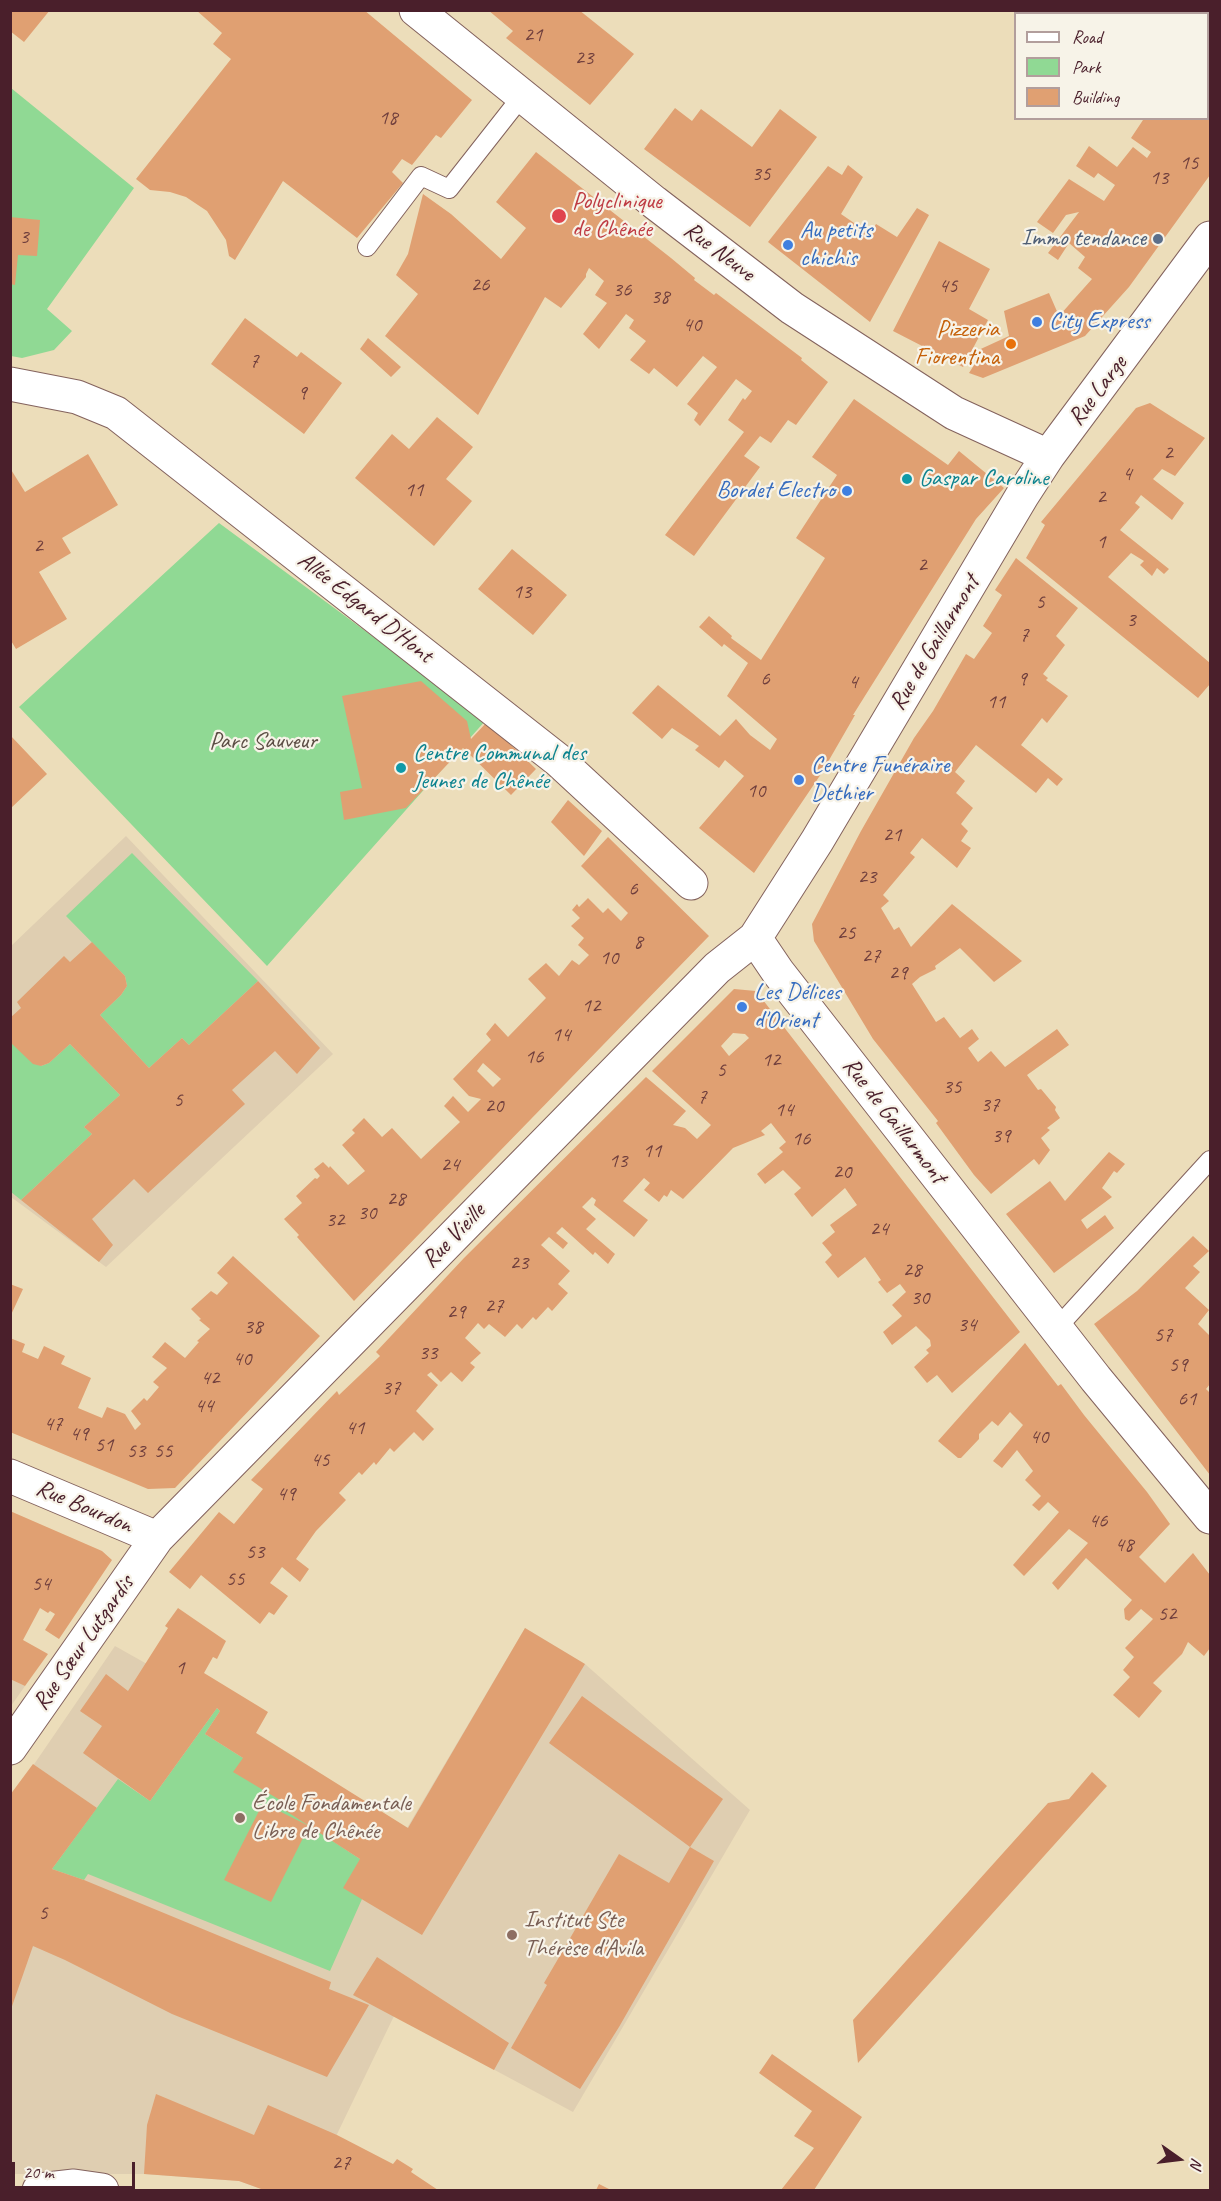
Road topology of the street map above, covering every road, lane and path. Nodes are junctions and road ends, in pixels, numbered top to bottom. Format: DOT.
graph roads {
  1 [pos="416,10"];
  2 [pos="522,96"];
  3 [pos="1210,238"];
  4 [pos="367,248"];
  5 [pos="10,384"];
  6 [pos="1048,456"];
  7 [pos="691,883"];
  8 [pos="755,938"];
  9 [pos="1210,1160"];
  10 [pos="1056,1329"];
  11 [pos="10,1476"];
  12 [pos="1210,1517"];
  13 [pos="158,1538"];
  14 [pos="10,1748"];
  15 [pos="39,2190"];
  16 [pos="102,2190"];
  1 -- 2 [label="street, Rue Neuve"];
  2 -- 4 [label="lane"];
  2 -- 6 [label="street, Rue Neuve"];
  3 -- 6 [label="street, Rue Large"];
  5 -- 7 [label="street, Allée Edgard D'Hont"];
  6 -- 8 [label="street, Rue de Gaillarmont"];
  8 -- 10 [label="street, Rue de Gaillarmont"];
  8 -- 13 [label="street, Rue Vieille"];
  9 -- 10 [label="lane"];
  10 -- 12 [label="street, Rue de Gaillarmont"];
  11 -- 13 [label="street, Rue Bourdon"];
  13 -- 14 [label="street, Rue Sœur Lutgardis"];
  15 -- 16 [label="street"];
}
